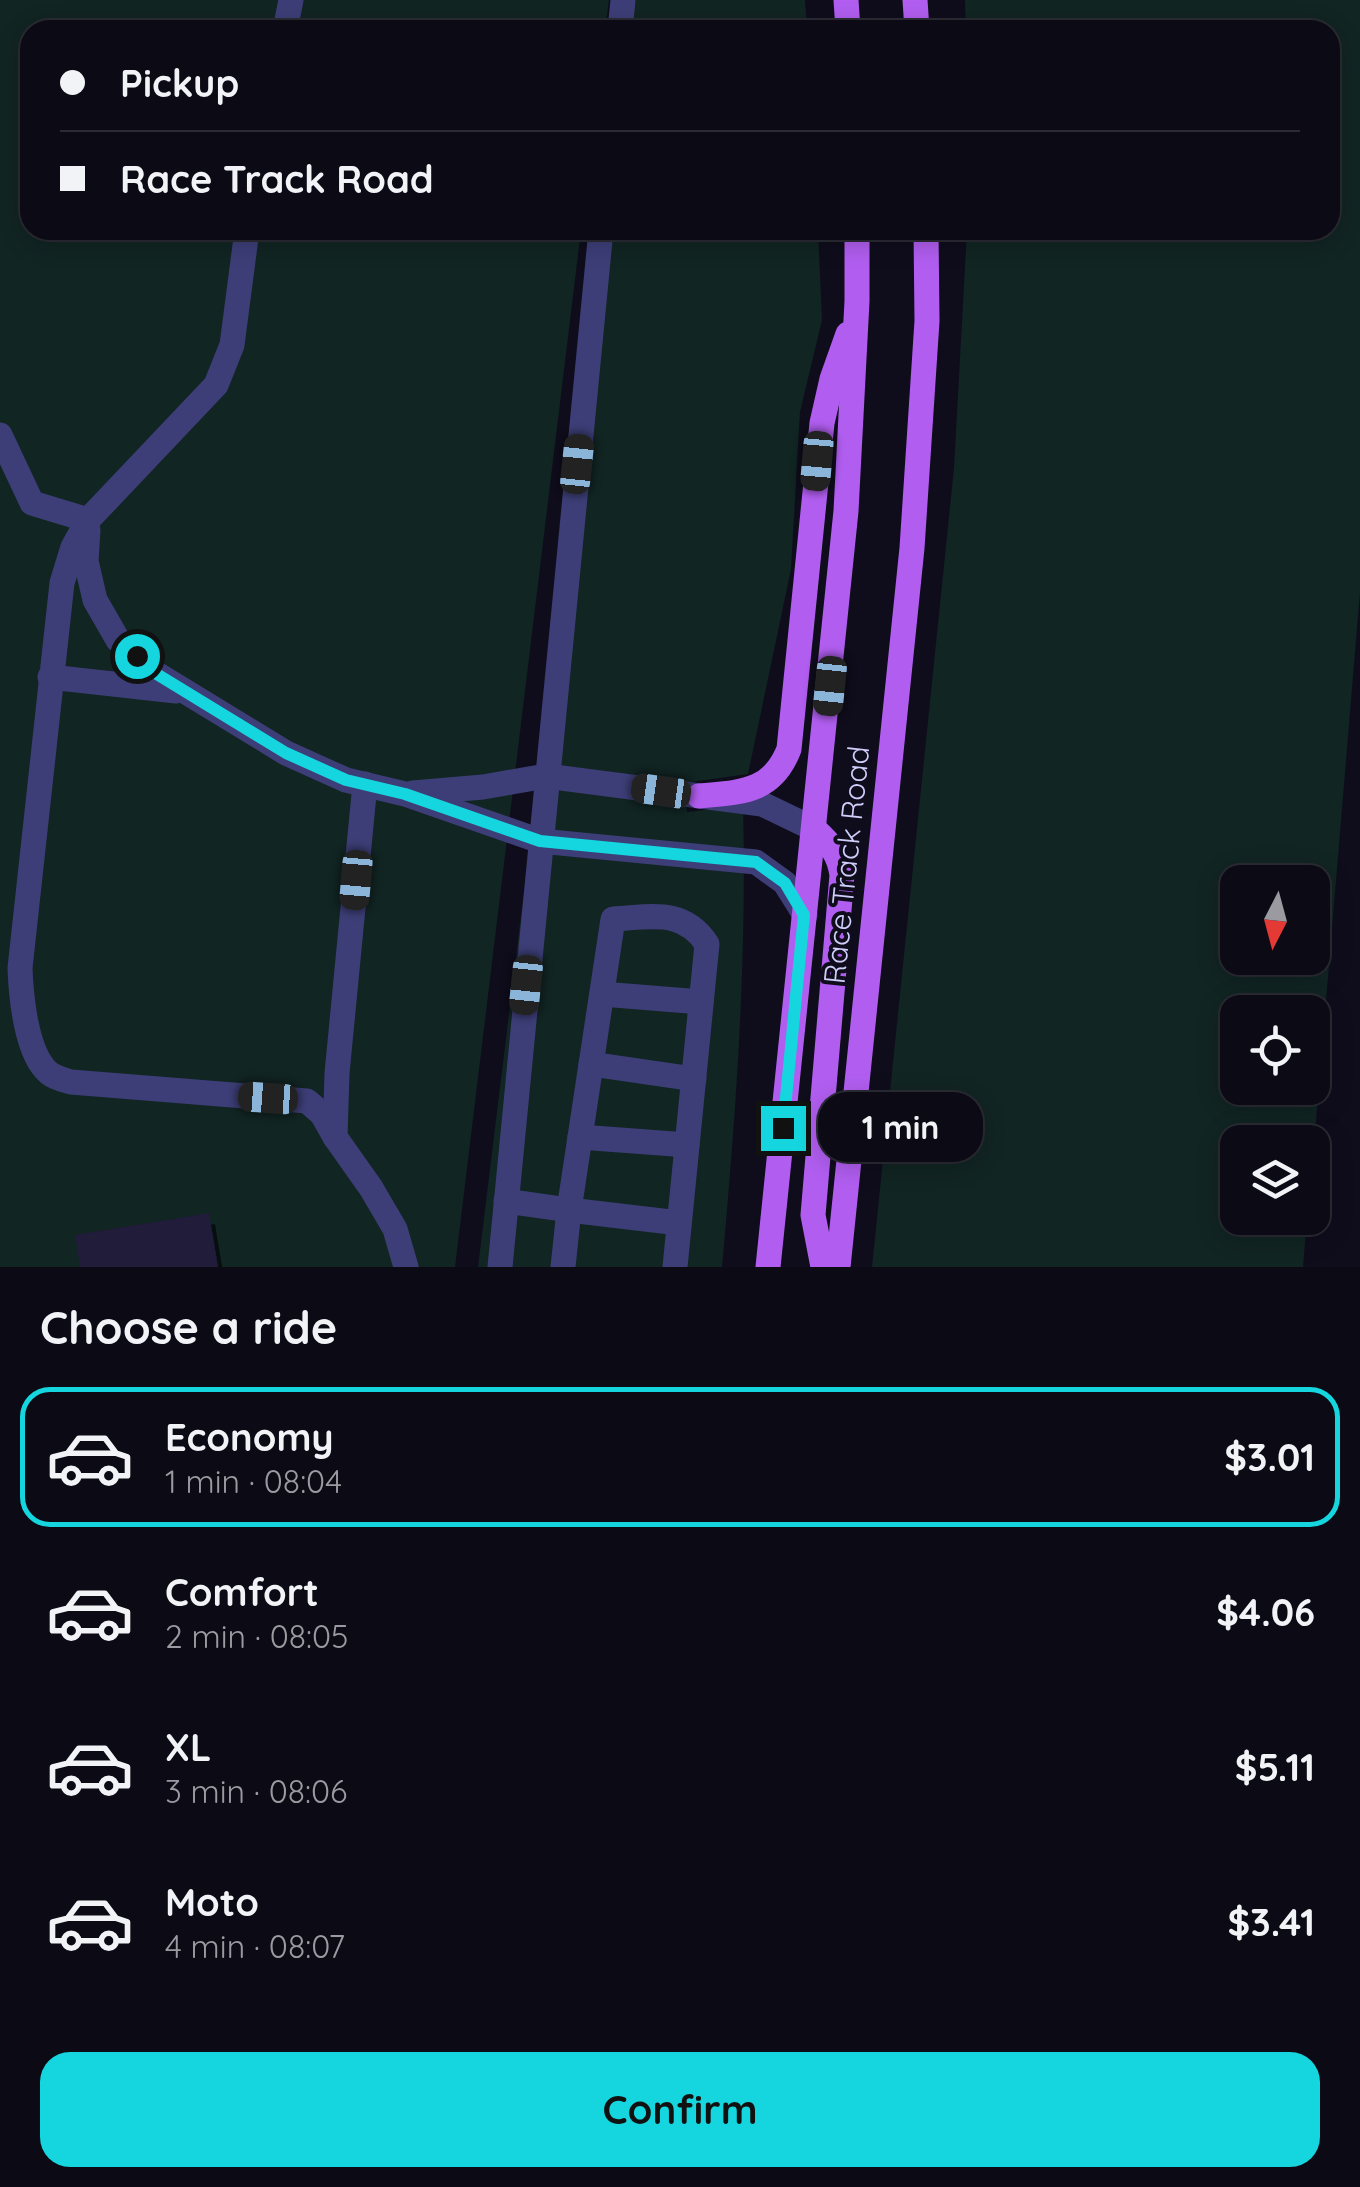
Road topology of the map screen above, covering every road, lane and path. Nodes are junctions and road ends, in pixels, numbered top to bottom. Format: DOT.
graph roads {
  1 [pos="246,240"];
  2 [pos="599,240"];
  3 [pos="857,240"];
  4 [pos="926,240"];
  5 [pos="856,310"];
  6 [pos="0,434"];
  7 [pos="88,520"];
  8 [pos="50,678"];
  9 [pos="186,692"];
  10 [pos="546,776"];
  11 [pos="364,784"];
  12 [pos="405,794"];
  13 [pos="699,796"];
  14 [pos="814,829"];
  15 [pos="540,841"];
  16 [pos="804,915"];
  17 [pos="0,940"];
  18 [pos="20,979"];
  19 [pos="602,994"];
  20 [pos="702,1002"];
  21 [pos="591,1064"];
  22 [pos="694,1079"];
  23 [pos="335,1137"];
  24 [pos="580,1137"];
  25 [pos="687,1146"];
  26 [pos="506,1201"];
  27 [pos="569,1210"];
  28 [pos="679,1222"];
  29 [pos="406,1267"];
  30 [pos="500,1267"];
  31 [pos="563,1267"];
  32 [pos="675,1267"];
  33 [pos="768,1267"];
  34 [pos="823,1267"];
  35 [pos="838,1267"];
  1 -- 7 [label="lane"];
  2 -- 10 [label="lane"];
  3 -- 5 [label="main road, Race Track Road"];
  4 -- 35 [label="main road, Race Track Road"];
  5 -- 13 [label="main road"];
  5 -- 14 [label="main road, Race Track Road"];
  6 -- 7 [label="lane"];
  7 -- 8 [label="lane"];
  7 -- 9 [label="lane"];
  8 -- 9 [label="lane"];
  8 -- 18 [label="lane"];
  9 -- 11 [label="lane"];
  10 -- 12 [label="lane"];
  10 -- 13 [label="lane"];
  10 -- 15 [label="lane"];
  11 -- 12 [label="lane"];
  11 -- 23 [label="lane"];
  12 -- 15 [label="lane"];
  13 -- 14 [label="lane"];
  14 -- 16 [label="main road, Race Track Road"];
  14 -- 34 [label="main road"];
  15 -- 16 [label="lane"];
  15 -- 26 [label="lane"];
  16 -- 33 [label="main road, Race Track Road"];
  17 -- 18 [label="lane"];
  18 -- 23 [label="lane"];
  19 -- 20 [label="lane"];
  19 -- 20 [label="lane"];
  19 -- 21 [label="lane"];
  20 -- 22 [label="lane"];
  21 -- 22 [label="lane"];
  21 -- 24 [label="lane"];
  22 -- 25 [label="lane"];
  23 -- 29 [label="lane"];
  24 -- 25 [label="lane"];
  24 -- 27 [label="lane"];
  25 -- 28 [label="lane"];
  26 -- 27 [label="lane"];
  26 -- 30 [label="lane"];
  27 -- 28 [label="lane"];
  27 -- 31 [label="lane"];
  28 -- 32 [label="lane"];
}
